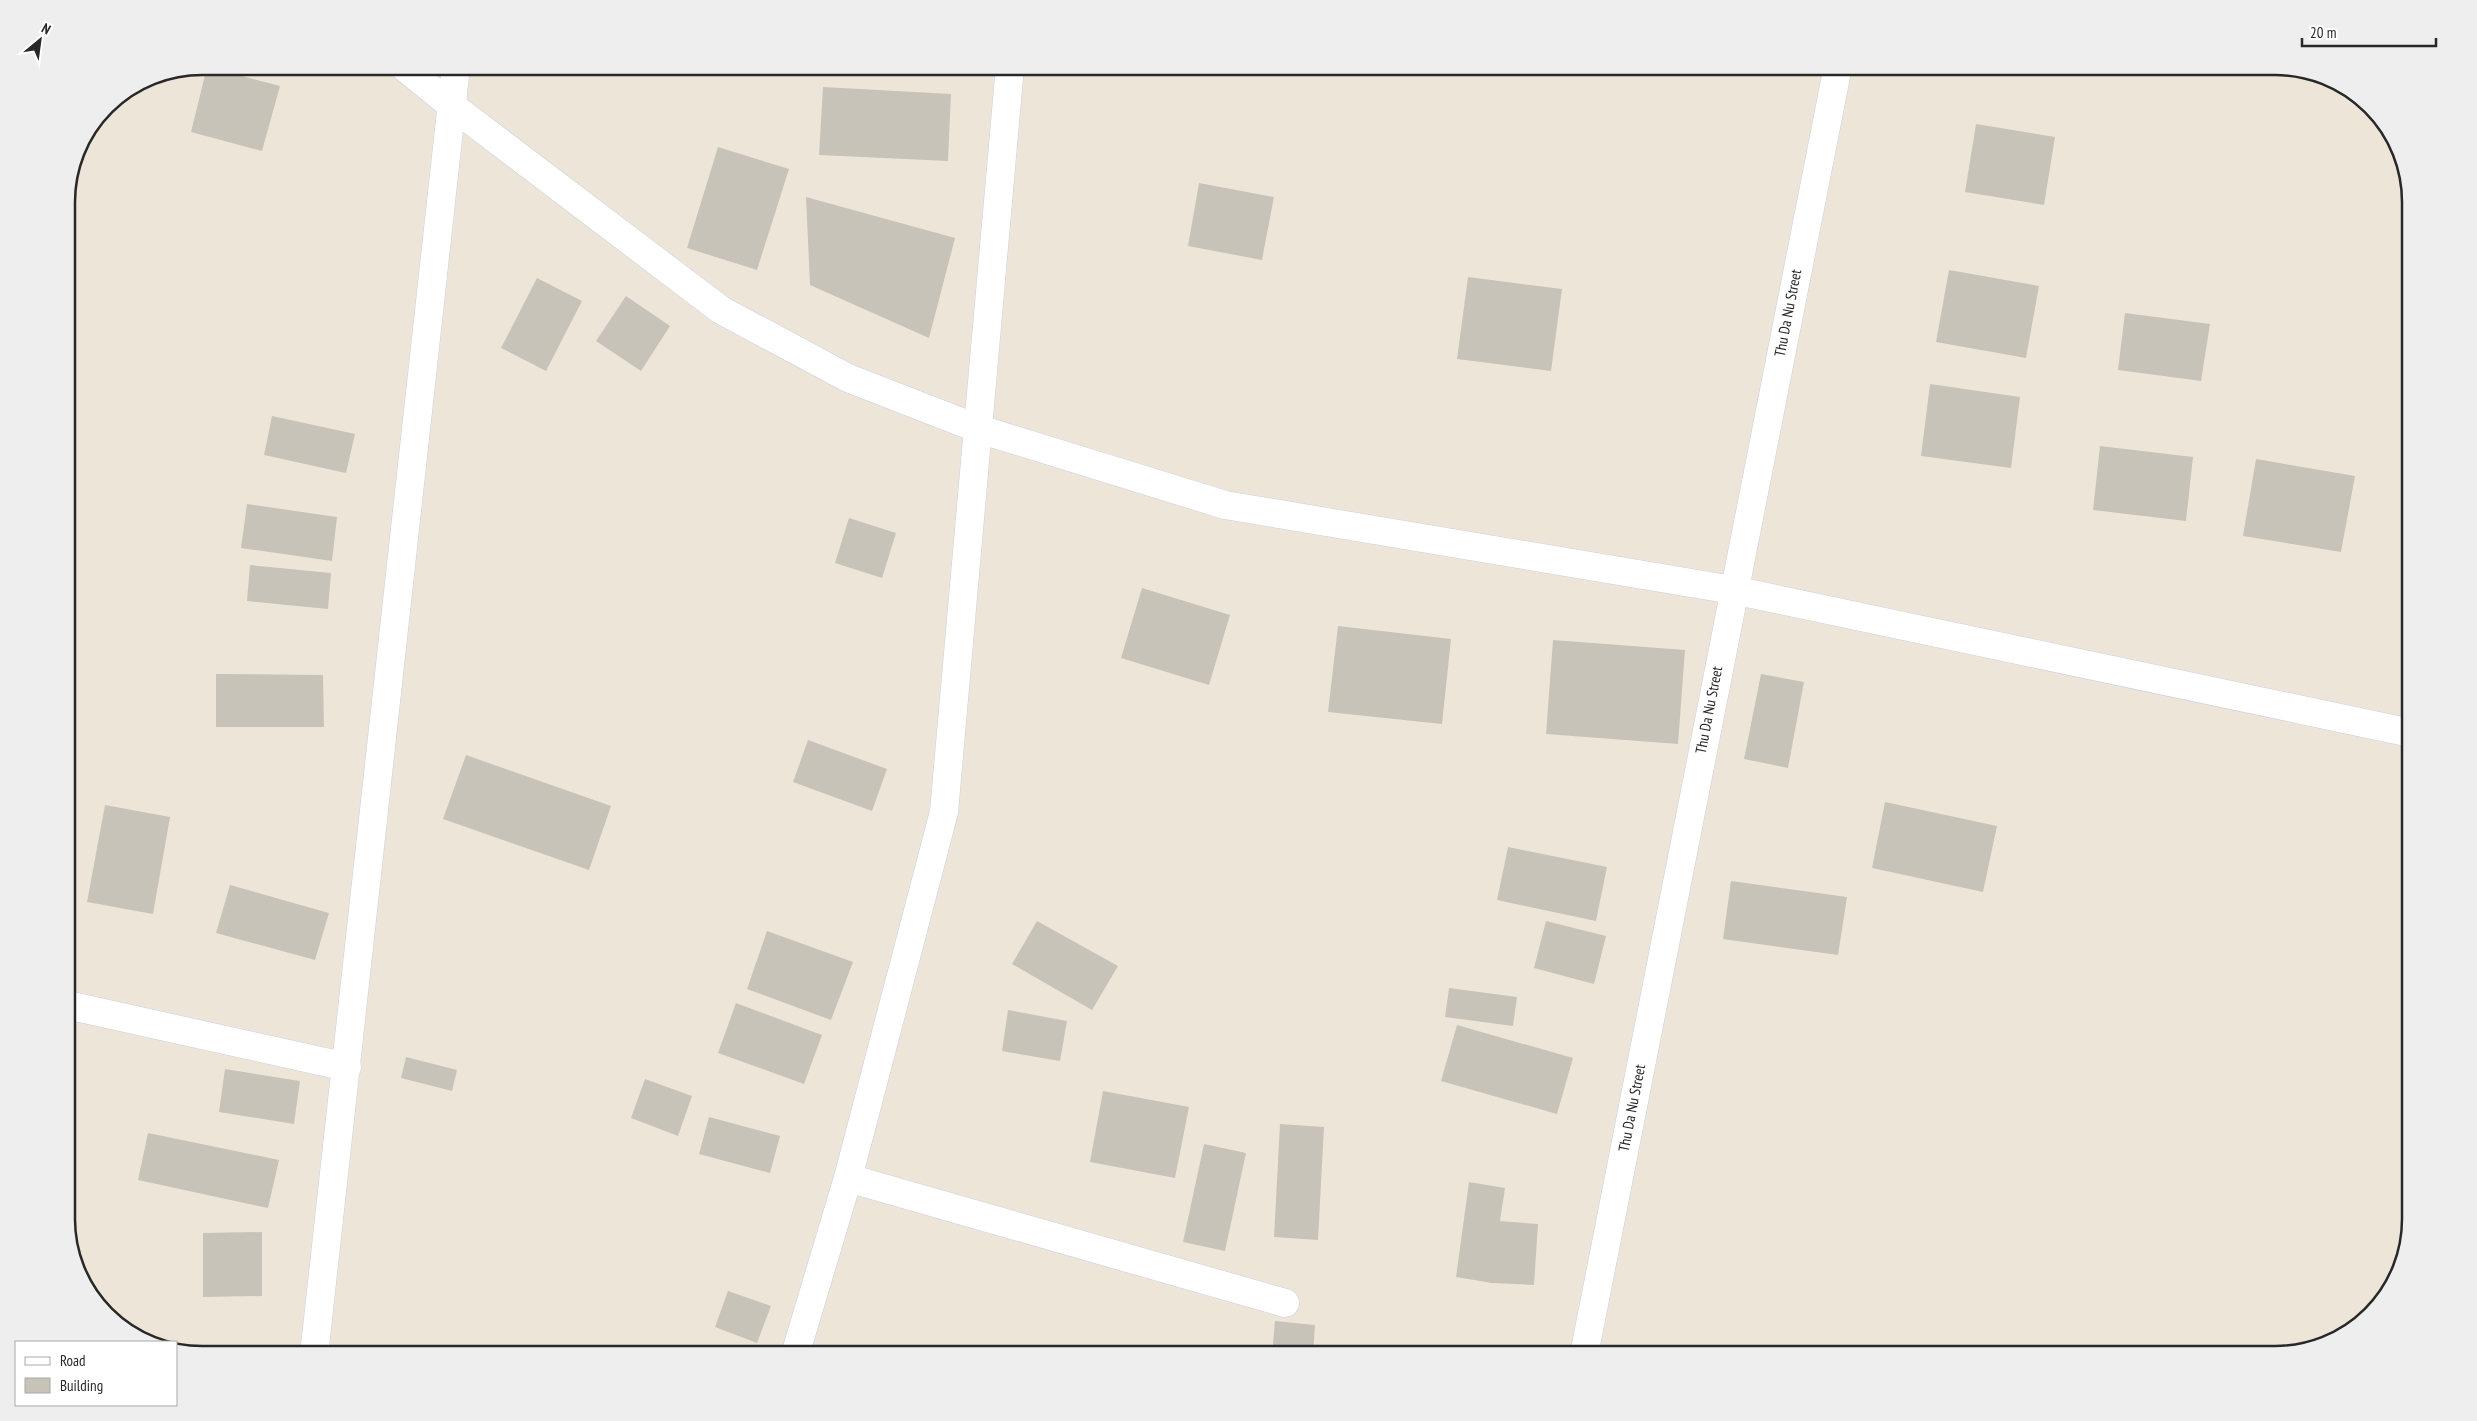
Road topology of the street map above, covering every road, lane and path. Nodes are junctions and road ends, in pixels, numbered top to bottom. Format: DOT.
graph roads {
  1 [pos="414,75"];
  2 [pos="455,75"];
  3 [pos="1009,75"];
  4 [pos="1836,75"];
  5 [pos="452,106"];
  6 [pos="979,429"];
  7 [pos="1733,590"];
  8 [pos="2402,731"];
  9 [pos="75,1007"];
  10 [pos="347,1067"];
  11 [pos="848,1178"];
  12 [pos="1285,1303"];
  13 [pos="315,1346"];
  14 [pos="798,1346"];
  15 [pos="1586,1346"];
  1 -- 5 [label="street"];
  2 -- 5 [label="street"];
  3 -- 6 [label="street"];
  4 -- 7 [label="street, Thu Da Nu Street"];
  5 -- 6 [label="street"];
  5 -- 10 [label="street"];
  6 -- 7 [label="street"];
  6 -- 11 [label="street"];
  7 -- 8 [label="street"];
  7 -- 15 [label="street, Thu Da Nu Street"];
  9 -- 10 [label="street"];
  10 -- 13 [label="street"];
  11 -- 12 [label="street"];
  11 -- 14 [label="street"];
}
